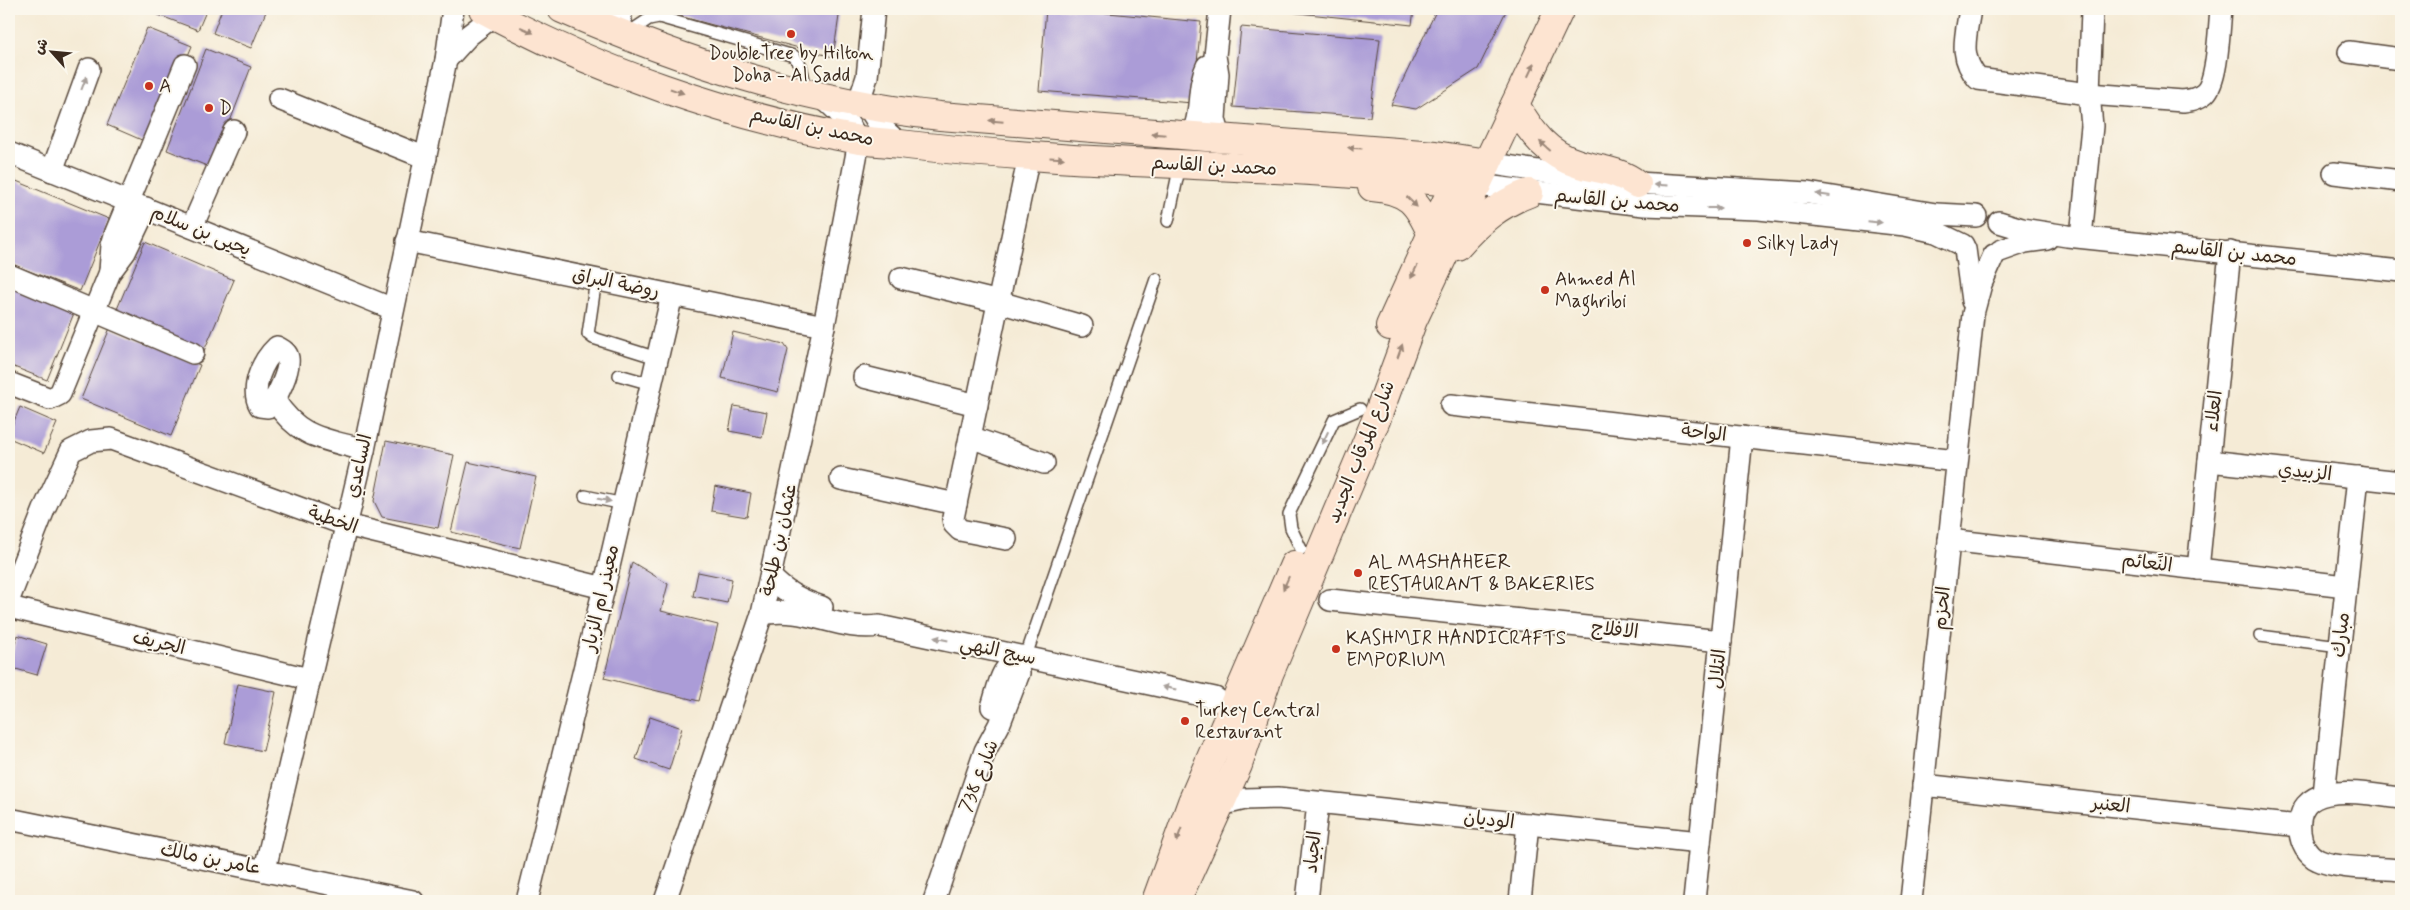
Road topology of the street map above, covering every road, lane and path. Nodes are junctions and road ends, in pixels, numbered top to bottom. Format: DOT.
graph roads {
  1 [pos="453,9"];
  2 [pos="874,9"];
  3 [pos="1220,9"];
  4 [pos="1560,9"];
  5 [pos="1970,9"];
  6 [pos="2221,9"];
  7 [pos="2092,10"];
  8 [pos="489,12"];
  9 [pos="583,12"];
  10 [pos="622,26"];
  11 [pos="2349,52"];
  12 [pos="1215,56"];
  13 [pos="2401,59"];
  14 [pos="446,60"];
  15 [pos="185,65"];
  16 [pos="89,69"];
  17 [pos="2089,94"];
  18 [pos="816,97"];
  19 [pos="278,98"];
  20 [pos="1515,105"];
  21 [pos="878,108"];
  22 [pos="82,115"];
  23 [pos="234,131"];
  24 [pos="827,134"];
  25 [pos="1191,137"];
  26 [pos="1220,138"];
  27 [pos="857,140"];
  28 [pos="900,144"];
  29 [pos="9,153"];
  30 [pos="1029,156"];
  31 [pos="426,158"];
  32 [pos="1177,164"];
  33 [pos="853,167"];
  34 [pos="1301,170"];
  35 [pos="55,172"];
  36 [pos="1471,172"];
  37 [pos="2334,173"];
  38 [pos="2401,181"];
  39 [pos="1637,184"];
  40 [pos="1529,193"];
  41 [pos="137,205"];
  42 [pos="1976,216"];
  43 [pos="1166,221"];
  44 [pos="1999,222"];
  45 [pos="192,227"];
  46 [pos="1432,235"];
  47 [pos="2073,237"];
  48 [pos="408,241"];
  49 [pos="1964,247"];
  50 [pos="2230,252"];
  51 [pos="1997,253"];
  52 [pos="1438,268"];
  53 [pos="2401,271"];
  54 [pos="9,275"];
  55 [pos="901,278"];
  56 [pos="596,279"];
  57 [pos="1156,279"];
  58 [pos="672,295"];
  59 [pos="999,302"];
  60 [pos="393,309"];
  61 [pos="94,311"];
  62 [pos="1973,314"];
  63 [pos="824,326"];
  64 [pos="1082,326"];
  65 [pos="193,353"];
  66 [pos="657,358"];
  67 [pos="619,375"];
  68 [pos="864,377"];
  69 [pos="9,383"];
  70 [pos="651,384"];
  71 [pos="275,401"];
  72 [pos="1451,404"];
  73 [pos="977,405"];
  74 [pos="970,437"];
  75 [pos="1742,437"];
  76 [pos="364,450"];
  77 [pos="1957,461"];
  78 [pos="2209,461"];
  79 [pos="1044,463"];
  80 [pos="2358,477"];
  81 [pos="841,479"];
  82 [pos="2401,482"];
  83 [pos="585,496"];
  84 [pos="624,504"];
  85 [pos="956,504"];
  86 [pos="346,525"];
  87 [pos="1006,539"];
  88 [pos="1949,540"];
  89 [pos="2198,569"];
  90 [pos="771,577"];
  91 [pos="2346,586"];
  92 [pos="604,588"];
  93 [pos="9,599"];
  94 [pos="1330,600"];
  95 [pos="9,607"];
  96 [pos="762,614"];
  97 [pos="879,626"];
  98 [pos="2260,636"];
  99 [pos="1721,640"];
  100 [pos="2340,646"];
  101 [pos="1015,656"];
  102 [pos="310,679"];
  103 [pos="1230,709"];
  104 [pos="1238,765"];
  105 [pos="1923,785"];
  106 [pos="2324,794"];
  107 [pos="1278,798"];
  108 [pos="2401,798"];
  109 [pos="1318,802"];
  110 [pos="1220,805"];
  111 [pos="9,819"];
  112 [pos="1528,824"];
  113 [pos="2299,826"];
  114 [pos="1700,842"];
  115 [pos="1200,849"];
  116 [pos="265,869"];
  117 [pos="2401,870"];
  118 [pos="413,901"];
  119 [pos="527,901"];
  120 [pos="665,901"];
  121 [pos="934,901"];
  122 [pos="1156,901"];
  123 [pos="1176,901"];
  124 [pos="1307,901"];
  125 [pos="1520,901"];
  126 [pos="1694,901"];
  127 [pos="1911,901"];
  1 -- 14 [label="street, الساعدي"];
  2 -- 21 [label="street"];
  3 -- 12 [label="street"];
  20 -- 4 [label="street, شارع المرقاب الجديد, one-way"];
  5 -- 17 [label="street"];
  6 -- 17 [label="street"];
  7 -- 17 [label="street"];
  8 -- 14 [label="street"];
  8 -- 24 [label="street, محمد بن القاسم, one-way"];
  9 -- 10 [label="street, محمد بن القاسم"];
  10 -- 18 [label="street, محمد بن القاسم"];
  11 -- 13 [label="street"];
  12 -- 25 [label="street"];
  12 -- 26 [label="street"];
  14 -- 31 [label="street, الساعدي"];
  15 -- 41 [label="street"];
  35 -- 16 [label="street, one-way"];
  17 -- 47 [label="street"];
  18 -- 21 [label="street, محمد بن القاسم"];
  18 -- 27 [label="street"];
  19 -- 31 [label="street"];
  20 -- 36 [label="street, شارع المرقاب الجديد"];
  39 -- 20 [label="street, one-way"];
  25 -- 21 [label="street, محمد بن القاسم, one-way"];
  21 -- 28 [label="street"];
  22 -- 35 [label="street"];
  23 -- 45 [label="street"];
  24 -- 27 [label="street, محمد بن القاسم"];
  24 -- 33 [label="street"];
  25 -- 26 [label="street, محمد بن القاسم"];
  36 -- 26 [label="street, محمد بن القاسم, one-way"];
  27 -- 28 [label="street, محمد بن القاسم"];
  27 -- 33 [label="street, عثمان بن طلحة"];
  28 -- 30 [label="street, محمد بن القاسم"];
  29 -- 35 [label="street, يحيى بن سلام"];
  30 -- 32 [label="street, محمد بن القاسم, one-way"];
  30 -- 59 [label="street"];
  31 -- 48 [label="street, الساعدي"];
  32 -- 34 [label="street, محمد بن القاسم"];
  32 -- 43 [label="lane"];
  33 -- 63 [label="street, عثمان بن طلحة"];
  34 -- 36 [label="street, محمد بن القاسم"];
  34 -- 46 [label="street, one-way"];
  35 -- 41 [label="street, يحيى بن سلام"];
  36 -- 39 [label="street, محمد بن القاسم"];
  36 -- 40 [label="street, محمد بن القاسم"];
  36 -- 46 [label="street, شارع المرقاب الجديد"];
  36 -- 52 [label="street, شارع المرقاب الجديد"];
  37 -- 38 [label="street"];
  42 -- 39 [label="street, محمد بن القاسم, one-way"];
  40 -- 49 [label="street, محمد بن القاسم, one-way"];
  40 -- 52 [label="street"];
  41 -- 45 [label="street, يحيى بن سلام"];
  41 -- 61 [label="street"];
  42 -- 44 [label="street"];
  42 -- 49 [label="street"];
  44 -- 47 [label="street, محمد بن القاسم"];
  44 -- 51 [label="street"];
  45 -- 60 [label="street, يحيى بن سلام"];
  46 -- 103 [label="street, شارع المرقاب الجديد, one-way"];
  47 -- 50 [label="street, محمد بن القاسم"];
  47 -- 51 [label="street, محمد بن القاسم"];
  48 -- 56 [label="street, روضة البراق"];
  48 -- 60 [label="street, الساعدي"];
  49 -- 51 [label="street"];
  49 -- 62 [label="street, الحزم"];
  50 -- 53 [label="street, محمد بن القاسم"];
  50 -- 78 [label="street, العلاء"];
  51 -- 62 [label="street, الحزم"];
  104 -- 52 [label="street, شارع المرقاب الجديد, one-way"];
  54 -- 61 [label="street"];
  55 -- 59 [label="street"];
  56 -- 58 [label="street, روضة البراق"];
  56 -- 66 [label="lane"];
  57 -- 101 [label="lane"];
  58 -- 63 [label="street, روضة البراق"];
  58 -- 66 [label="street, معيذر ام الزبار"];
  59 -- 64 [label="street"];
  59 -- 73 [label="street"];
  60 -- 76 [label="street, الساعدي"];
  61 -- 65 [label="street"];
  61 -- 69 [label="street"];
  62 -- 77 [label="street, الحزم"];
  63 -- 90 [label="street, عثمان بن طلحة"];
  66 -- 70 [label="street, معيذر ام الزبار"];
  67 -- 70 [label="lane"];
  68 -- 73 [label="street"];
  70 -- 84 [label="street, معيذر ام الزبار"];
  71 -- 76 [label="street"];
  72 -- 75 [label="street, الواحة"];
  73 -- 74 [label="street"];
  74 -- 79 [label="street"];
  74 -- 85 [label="street"];
  75 -- 77 [label="street, الواحة"];
  75 -- 99 [label="street, التلال"];
  76 -- 86 [label="street, الساعدي"];
  77 -- 88 [label="street, الحزم"];
  78 -- 80 [label="street, الزبيدي"];
  78 -- 89 [label="street, العلاء"];
  80 -- 82 [label="street, الزبيدي"];
  80 -- 91 [label="street, مبارك"];
  81 -- 85 [label="street"];
  83 -- 84 [label="lane, one-way"];
  84 -- 92 [label="street, معيذر ام الزبار"];
  85 -- 87 [label="street"];
  86 -- 92 [label="street, الخطية"];
  86 -- 93 [label="street, الخطية"];
  86 -- 102 [label="street, الساعدي"];
  88 -- 89 [label="street, النًعائم"];
  88 -- 105 [label="street, الحزم"];
  89 -- 91 [label="street, النًعائم"];
  90 -- 96 [label="street, عثمان بن طلحة"];
  90 -- 97 [label="street"];
  91 -- 100 [label="street, مبارك"];
  92 -- 119 [label="street, معيذر ام الزبار"];
  94 -- 99 [label="street, الافلاج"];
  95 -- 102 [label="street, الجريف"];
  96 -- 97 [label="street, سيج النهي"];
  96 -- 120 [label="street, عثمان بن طلحة"];
  101 -- 97 [label="street, سيج النهي, one-way"];
  98 -- 100 [label="lane"];
  99 -- 114 [label="street, التلال"];
  100 -- 106 [label="street, مبارك"];
  103 -- 101 [label="street, سيج النهي, one-way"];
  101 -- 121 [label="street, شارع 738"];
  102 -- 116 [label="street, الساعدي"];
  103 -- 115 [label="street"];
  103 -- 122 [label="street, شارع المرقاب الجديد, one-way"];
  104 -- 107 [label="street, الوديان"];
  104 -- 110 [label="street, شارع المرقاب الجديد"];
  105 -- 113 [label="street, العنبر"];
  105 -- 127 [label="street, الحزم"];
  106 -- 108 [label="street"];
  106 -- 113 [label="street"];
  107 -- 109 [label="street, الوديان"];
  107 -- 110 [label="street, الوديان"];
  109 -- 112 [label="street, الوديان"];
  109 -- 124 [label="street, الجياد"];
  110 -- 115 [label="street, شارع المرقاب الجديد"];
  111 -- 116 [label="street, عامر بن مالك"];
  112 -- 114 [label="street, الوديان"];
  112 -- 125 [label="street"];
  113 -- 117 [label="street"];
  114 -- 126 [label="street, التلال"];
  115 -- 123 [label="street, شارع المرقاب الجديد"];
  116 -- 118 [label="street, عامر بن مالك"];
}
